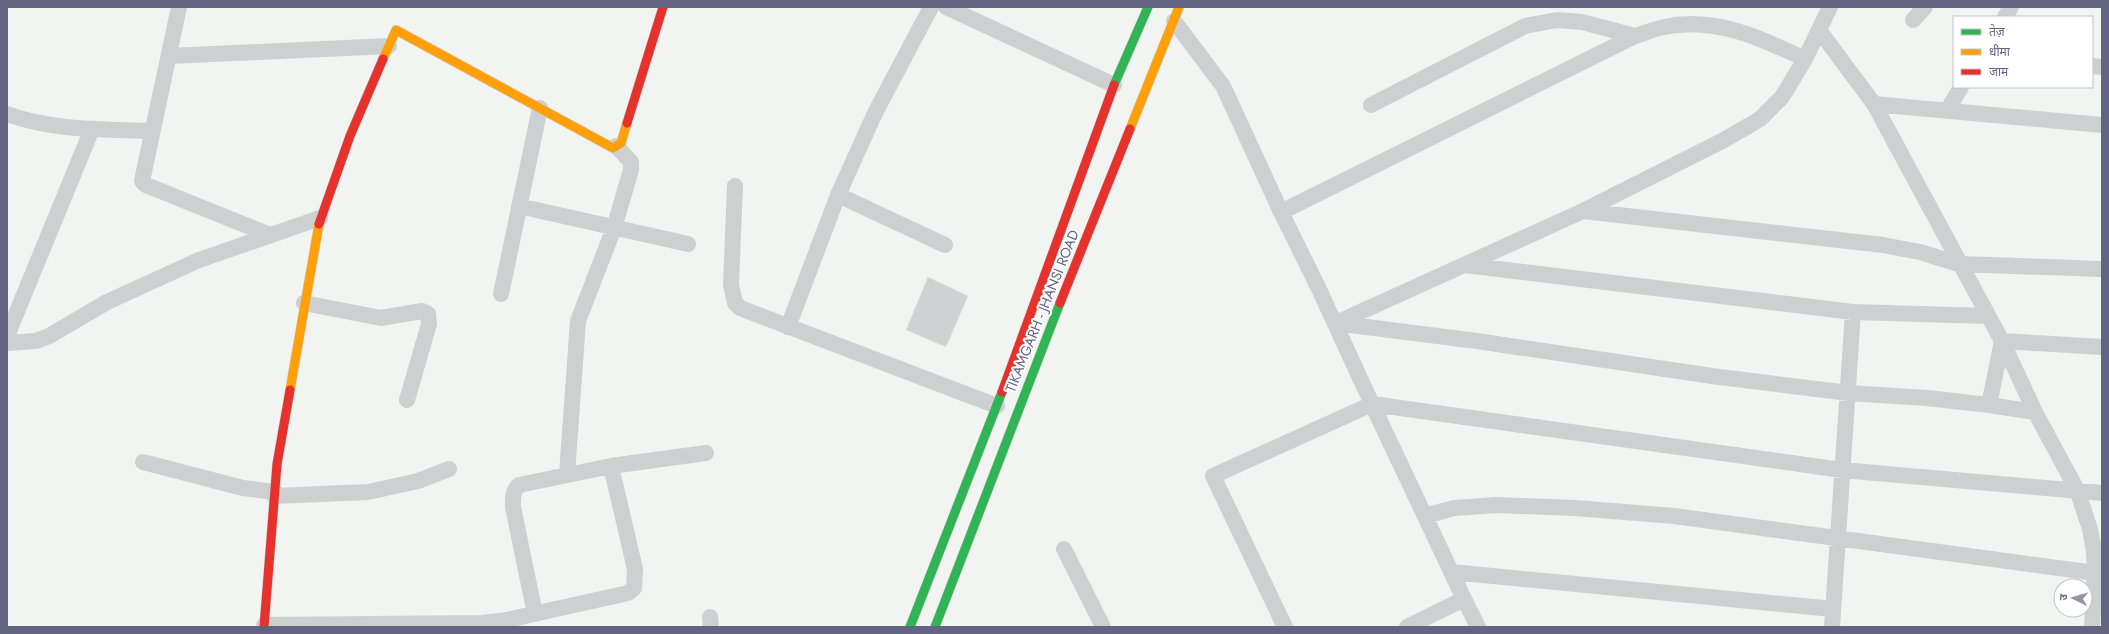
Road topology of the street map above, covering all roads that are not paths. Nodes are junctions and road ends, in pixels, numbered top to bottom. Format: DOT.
graph roads {
  1 [pos="179,7"];
  2 [pos="663,7"];
  3 [pos="931,7"];
  4 [pos="946,7"];
  5 [pos="1148,7"];
  6 [pos="1830,7"];
  7 [pos="1925,7"];
  8 [pos="2011,7"];
  9 [pos="971,12"];
  10 [pos="1176,14"];
  11 [pos="2006,16"];
  12 [pos="1913,20"];
  13 [pos="1819,30"];
  14 [pos="1635,36"];
  15 [pos="389,46"];
  16 [pos="169,56"];
  17 [pos="1805,59"];
  18 [pos="1114,85"];
  19 [pos="1960,88"];
  20 [pos="1874,104"];
  21 [pos="1371,105"];
  22 [pos="540,108"];
  23 [pos="1947,111"];
  24 [pos="7,114"];
  25 [pos="2102,125"];
  26 [pos="92,129"];
  27 [pos="152,130"];
  28 [pos="616,146"];
  29 [pos="735,186"];
  30 [pos="838,196"];
  31 [pos="519,206"];
  32 [pos="1583,211"];
  33 [pos="1281,212"];
  34 [pos="320,218"];
  35 [pos="614,228"];
  36 [pos="270,235"];
  37 [pos="688,244"];
  38 [pos="945,245"];
  39 [pos="1959,264"];
  40 [pos="1464,265"];
  41 [pos="2102,270"];
  42 [pos="501,294"];
  43 [pos="304,303"];
  44 [pos="1853,312"];
  45 [pos="1988,316"];
  46 [pos="1335,323"];
  47 [pos="788,327"];
  48 [pos="7,336"];
  49 [pos="2002,341"];
  50 [pos="7,343"];
  51 [pos="2102,347"];
  52 [pos="1848,393"];
  53 [pos="407,400"];
  54 [pos="1372,404"];
  55 [pos="1989,405"];
  56 [pos="997,406"];
  57 [pos="2036,412"];
  58 [pos="706,453"];
  59 [pos="143,462"];
  60 [pos="611,466"];
  61 [pos="449,469"];
  62 [pos="1842,470"];
  63 [pos="567,474"];
  64 [pos="2077,490"];
  65 [pos="2102,493"];
  66 [pos="275,494"];
  67 [pos="1425,516"];
  68 [pos="1838,539"];
  69 [pos="1064,549"];
  70 [pos="1452,572"];
  71 [pos="2095,573"];
  72 [pos="1464,599"];
  73 [pos="1833,609"];
  74 [pos="534,614"];
  75 [pos="2096,617"];
  76 [pos="495,624"];
  77 [pos="264,626"];
  78 [pos="363,626"];
  79 [pos="910,627"];
  80 [pos="934,627"];
  81 [pos="1104,627"];
  82 [pos="1285,627"];
  83 [pos="1407,627"];
  84 [pos="1478,627"];
  85 [pos="1832,627"];
  1 -- 16 [label="street"];
  2 -- 28 [label="street"];
  3 -- 30 [label="street"];
  4 -- 9 [label="street"];
  5 -- 18 [label="street"];
  6 -- 13 [label="street"];
  7 -- 12 [label="street"];
  8 -- 11 [label="street"];
  9 -- 18 [label="street"];
  10 -- 33 [label="street"];
  10 -- 80 [label="street, TIKAMGARH - JHANSI ROAD"];
  13 -- 17 [label="street"];
  13 -- 20 [label="street"];
  14 -- 17 [label="street"];
  14 -- 21 [label="street"];
  14 -- 33 [label="street"];
  15 -- 16 [label="street"];
  15 -- 22 [label="street"];
  15 -- 34 [label="street"];
  16 -- 27 [label="street"];
  17 -- 32 [label="street"];
  18 -- 56 [label="street"];
  19 -- 23 [label="street"];
  20 -- 23 [label="street"];
  20 -- 39 [label="street"];
  22 -- 28 [label="street"];
  22 -- 31 [label="street"];
  23 -- 25 [label="street"];
  24 -- 26 [label="street"];
  26 -- 27 [label="street"];
  26 -- 48 [label="street"];
  27 -- 36 [label="street"];
  28 -- 35 [label="street"];
  29 -- 47 [label="street"];
  30 -- 38 [label="street"];
  30 -- 47 [label="street"];
  31 -- 35 [label="street"];
  31 -- 42 [label="street"];
  32 -- 39 [label="street"];
  32 -- 40 [label="street"];
  33 -- 46 [label="street"];
  34 -- 36 [label="street"];
  34 -- 43 [label="street"];
  35 -- 37 [label="street"];
  35 -- 63 [label="street"];
  36 -- 50 [label="street"];
  39 -- 41 [label="street"];
  39 -- 45 [label="street"];
  40 -- 44 [label="street"];
  40 -- 46 [label="street"];
  43 -- 53 [label="street"];
  43 -- 66 [label="street"];
  44 -- 45 [label="street"];
  44 -- 52 [label="street"];
  45 -- 49 [label="street"];
  46 -- 52 [label="street"];
  46 -- 54 [label="street"];
  47 -- 56 [label="street"];
  49 -- 51 [label="street"];
  49 -- 55 [label="street"];
  49 -- 57 [label="street"];
  52 -- 55 [label="street"];
  52 -- 62 [label="street"];
  54 -- 62 [label="street"];
  54 -- 67 [label="street"];
  54 -- 82 [label="street"];
  55 -- 57 [label="street"];
  56 -- 79 [label="street"];
  57 -- 64 [label="street"];
  58 -- 60 [label="street"];
  59 -- 66 [label="street"];
  60 -- 63 [label="street"];
  60 -- 74 [label="street"];
  61 -- 66 [label="street"];
  62 -- 64 [label="street"];
  62 -- 68 [label="street"];
  63 -- 74 [label="street"];
  64 -- 65 [label="street"];
  64 -- 71 [label="street"];
  66 -- 77 [label="street"];
  67 -- 68 [label="street"];
  67 -- 70 [label="street"];
  68 -- 71 [label="street"];
  68 -- 73 [label="street"];
  69 -- 81 [label="street"];
  70 -- 72 [label="street"];
  70 -- 73 [label="street"];
  71 -- 75 [label="street"];
  72 -- 83 [label="street"];
  72 -- 84 [label="street"];
  73 -- 85 [label="street"];
  74 -- 76 [label="street"];
  76 -- 78 [label="street"];
  77 -- 78 [label="street"];
}
